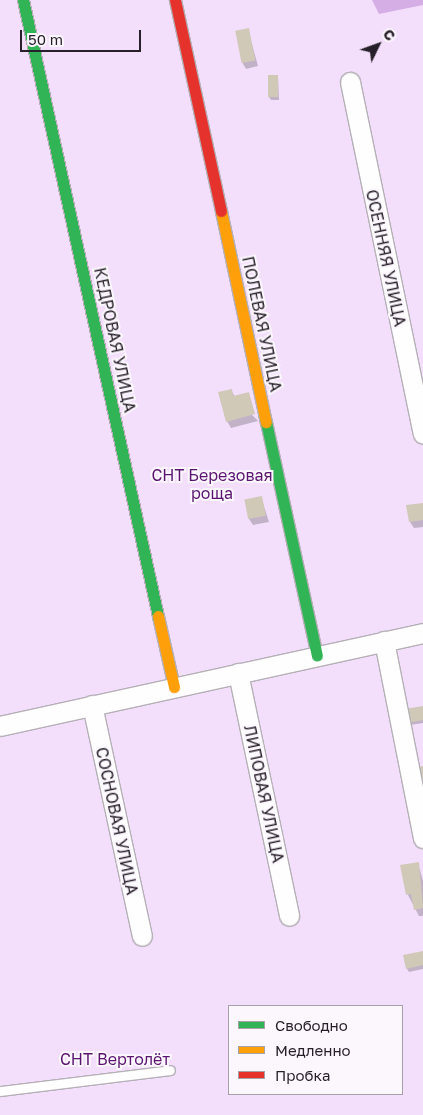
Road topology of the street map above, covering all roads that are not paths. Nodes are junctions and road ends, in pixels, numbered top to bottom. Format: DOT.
graph roads {
  1 [pos="23,0"];
  2 [pos="175,0"];
  3 [pos="350,82"];
  4 [pos="423,433"];
  5 [pos="423,632"];
  6 [pos="384,641"];
  7 [pos="317,656"];
  8 [pos="238,673"];
  9 [pos="174,687"];
  10 [pos="92,705"];
  11 [pos="0,726"];
  12 [pos="423,838"];
  13 [pos="289,916"];
  14 [pos="142,936"];
  15 [pos="170,1070"];
  16 [pos="0,1091"];
  1 -- 9 [label="street, КЕДРОВАЯ УЛИЦА"];
  2 -- 7 [label="street, ПОЛЕВАЯ УЛИЦА"];
  3 -- 4 [label="street, ОСЕННЯЯ УЛИЦА"];
  5 -- 6 [label="street"];
  6 -- 7 [label="street"];
  6 -- 12 [label="street"];
  7 -- 8 [label="street"];
  8 -- 9 [label="street"];
  8 -- 13 [label="street, ЛИПОВАЯ УЛИЦА"];
  9 -- 10 [label="street"];
  10 -- 11 [label="street"];
  10 -- 14 [label="street, СОСНОВАЯ УЛИЦА"];
  15 -- 16 [label="lane"];
}
